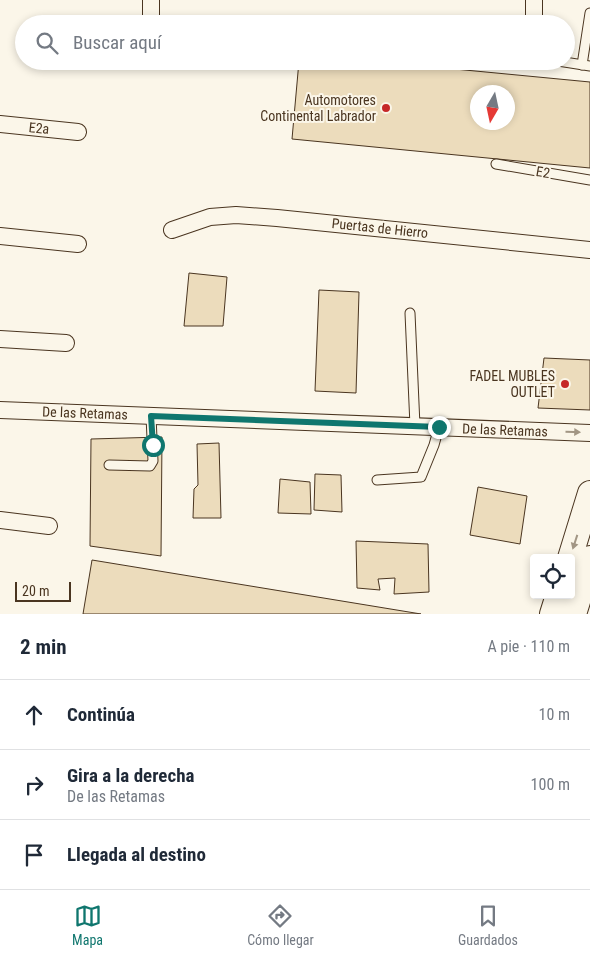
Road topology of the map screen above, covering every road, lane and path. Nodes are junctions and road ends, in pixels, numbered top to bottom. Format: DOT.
graph roads {
  1 [pos="151,0"];
  2 [pos="534,0"];
  3 [pos="590,13"];
  4 [pos="151,15"];
  5 [pos="534,15"];
  6 [pos="586,65"];
  7 [pos="0,124"];
  8 [pos="78,132"];
  9 [pos="496,164"];
  10 [pos="590,180"];
  11 [pos="172,230"];
  12 [pos="0,236"];
  13 [pos="78,244"];
  14 [pos="590,250"];
  15 [pos="410,313"];
  16 [pos="0,339"];
  17 [pos="66,344"];
  18 [pos="0,410"];
  19 [pos="151,416"];
  20 [pos="415,426"];
  21 [pos="439,427"];
  22 [pos="590,433"];
  23 [pos="109,465"];
  24 [pos="378,480"];
  25 [pos="590,494"];
  26 [pos="0,520"];
  27 [pos="49,526"];
  28 [pos="571,554"];
  29 [pos="590,559"];
  30 [pos="557,599"];
  31 [pos="552,614"];
  32 [pos="573,614"];
  1 -- 4 [label="street"];
  2 -- 5 [label="street"];
  3 -- 6 [label="lane"];
  7 -- 8 [label="street, E2a"];
  9 -- 10 [label="lane, E2"];
  11 -- 14 [label="street, Puertas de Hierro"];
  12 -- 13 [label="street"];
  15 -- 20 [label="lane"];
  16 -- 17 [label="street"];
  18 -- 19 [label="street, De las Retamas"];
  19 -- 20 [label="street, De las Retamas"];
  19 -- 23 [label="lane"];
  20 -- 21 [label="street, De las Retamas"];
  21 -- 22 [label="street, De las Retamas, one-way"];
  21 -- 24 [label="lane"];
  25 -- 28 [label="main road, one-way"];
  26 -- 27 [label="street"];
  29 -- 32 [label="main road"];
  30 -- 31 [label="main road"];
}
